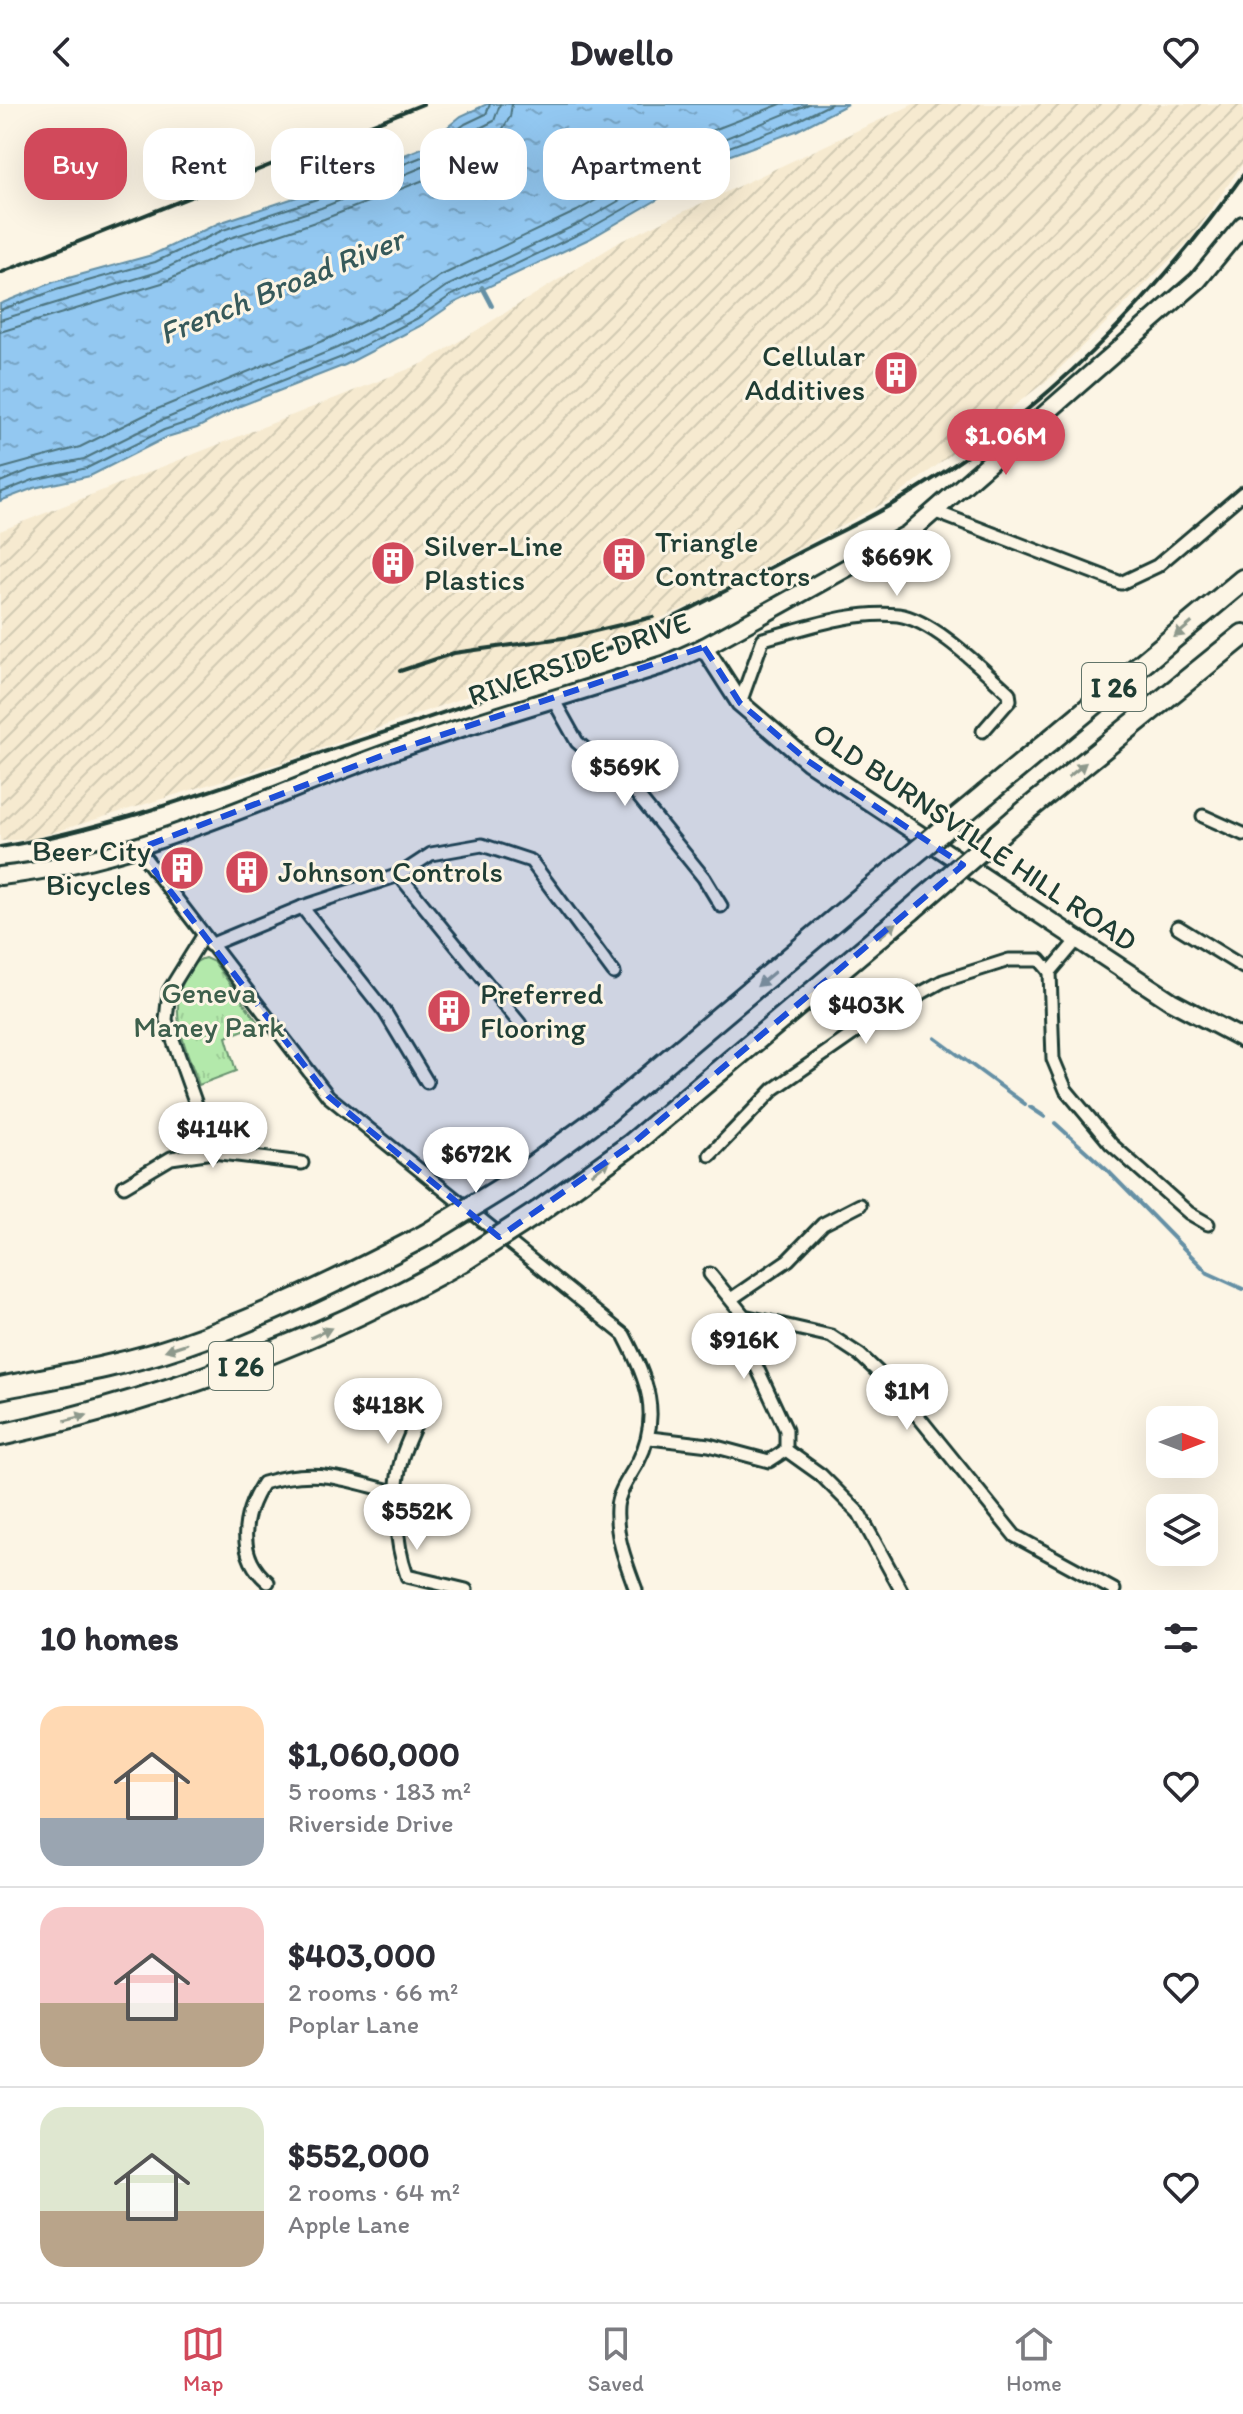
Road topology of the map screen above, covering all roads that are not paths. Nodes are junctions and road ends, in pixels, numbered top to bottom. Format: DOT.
graph roads {
  1 [pos="1243,225"];
  2 [pos="1243,493"];
  3 [pos="936,512"];
  4 [pos="1243,580"];
  5 [pos="1243,635"];
  6 [pos="704,647"];
  7 [pos="553,699"];
  8 [pos="740,703"];
  9 [pos="983,731"];
  10 [pos="1203,816"];
  11 [pos="1243,834"];
  12 [pos="138,849"];
  13 [pos="399,875"];
  14 [pos="0,876"];
  15 [pos="721,906"];
  16 [pos="302,907"];
  17 [pos="1178,927"];
  18 [pos="207,940"];
  19 [pos="1077,940"];
  20 [pos="1243,967"];
  21 [pos="1050,972"];
  22 [pos="614,973"];
  23 [pos="520,1024"];
  24 [pos="1243,1039"];
  25 [pos="427,1082"];
  26 [pos="213,1152"];
  27 [pos="710,1155"];
  28 [pos="302,1163"];
  29 [pos="124,1186"];
  30 [pos="860,1205"];
  31 [pos="1208,1224"];
  32 [pos="710,1274"];
  33 [pos="731,1299"];
  34 [pos="744,1316"];
  35 [pos="0,1388"];
  36 [pos="421,1410"];
  37 [pos="0,1435"];
  38 [pos="650,1438"];
  39 [pos="786,1450"];
  40 [pos="398,1493"];
  41 [pos="268,1582"];
  42 [pos="466,1590"];
  43 [pos="636,1590"];
  44 [pos="901,1590"];
  45 [pos="1114,1590"];
  1 -- 3 [label="main road, RIVERSIDE DRIVE"];
  2 -- 3 [label="street"];
  3 -- 6 [label="main road, RIVERSIDE DRIVE"];
  4 -- 35 [label="highway, I 26, one-way, bridge"];
  37 -- 5 [label="highway, I 26, one-way, bridge"];
  6 -- 7 [label="main road, RIVERSIDE DRIVE"];
  6 -- 8 [label="main road, OLD BURNSVILLE HILL ROAD"];
  7 -- 12 [label="main road, RIVERSIDE DRIVE"];
  7 -- 15 [label="street"];
  8 -- 9 [label="street"];
  8 -- 19 [label="main road, OLD BURNSVILLE HILL ROAD"];
  10 -- 11 [label="street"];
  12 -- 14 [label="main road, RIVERSIDE DRIVE"];
  12 -- 18 [label="street"];
  13 -- 16 [label="street"];
  13 -- 22 [label="street"];
  13 -- 23 [label="street"];
  16 -- 18 [label="street"];
  16 -- 25 [label="street"];
  17 -- 20 [label="street"];
  18 -- 26 [label="street"];
  18 -- 38 [label="street"];
  19 -- 21 [label="street"];
  19 -- 24 [label="main road, OLD BURNSVILLE HILL ROAD"];
  21 -- 27 [label="street"];
  21 -- 31 [label="street"];
  26 -- 28 [label="street"];
  26 -- 29 [label="street"];
  30 -- 33 [label="street"];
  32 -- 33 [label="street"];
  33 -- 34 [label="street"];
  34 -- 39 [label="street"];
  34 -- 45 [label="street"];
  36 -- 40 [label="street"];
  38 -- 39 [label="street"];
  38 -- 43 [label="street"];
  39 -- 44 [label="street"];
  40 -- 41 [label="street"];
  40 -- 42 [label="street"];
}
